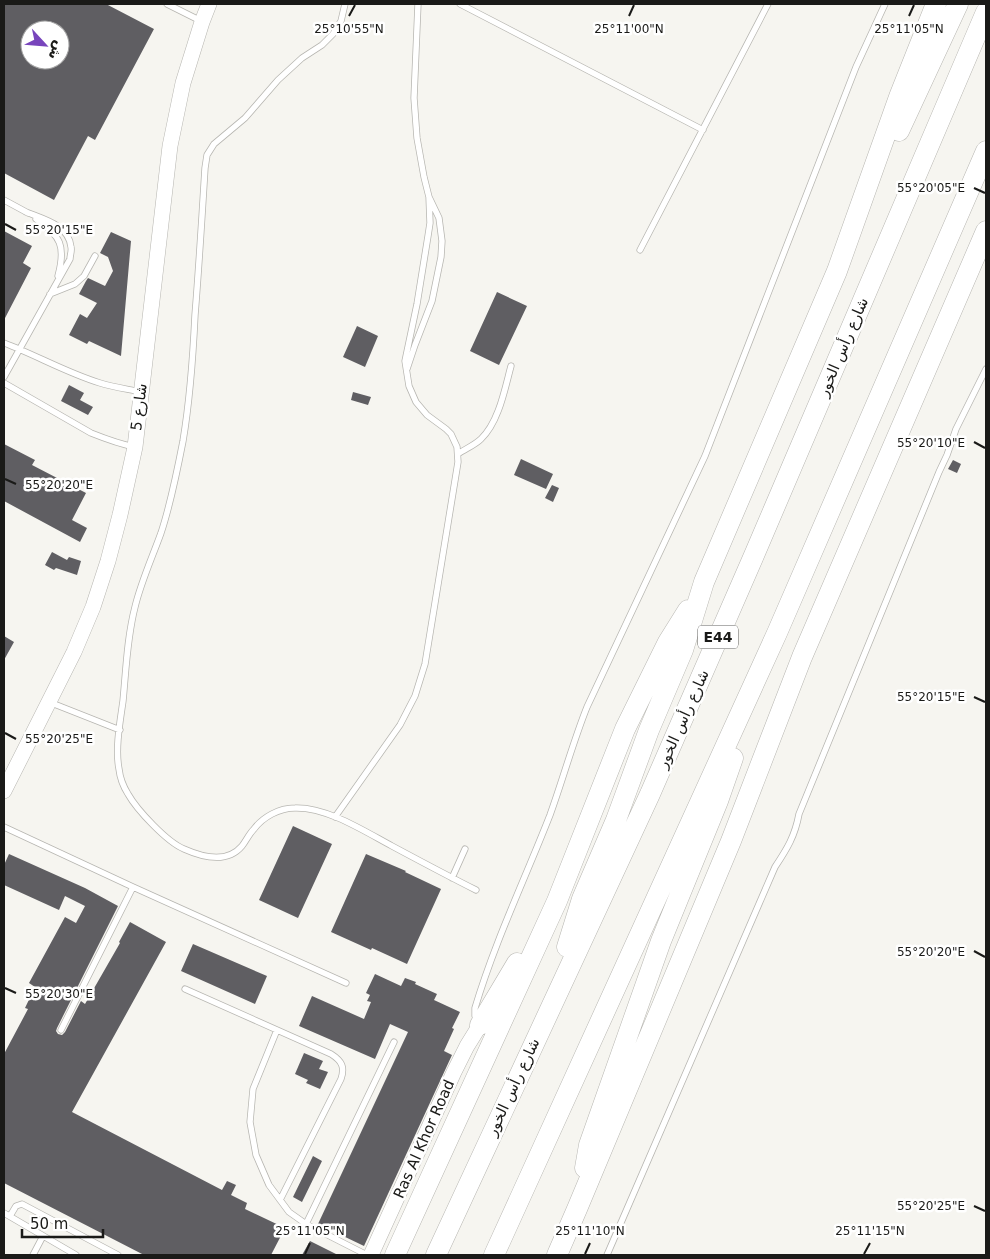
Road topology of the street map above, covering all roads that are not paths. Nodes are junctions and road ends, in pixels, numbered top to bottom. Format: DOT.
graph roads {
  1 [pos="168,4"];
  2 [pos="209,4"];
  3 [pos="345,4"];
  4 [pos="418,4"];
  5 [pos="460,4"];
  6 [pos="768,4"];
  7 [pos="885,4"];
  8 [pos="936,4"];
  9 [pos="958,4"];
  10 [pos="986,12"];
  11 [pos="202,22"];
  12 [pos="703,130"];
  13 [pos="986,151"];
  14 [pos="429,196"];
  15 [pos="4,200"];
  16 [pos="26,212"];
  17 [pos="986,231"];
  18 [pos="640,250"];
  19 [pos="95,256"];
  20 [pos="837,270"];
  21 [pos="56,283"];
  22 [pos="50,294"];
  23 [pos="4,343"];
  24 [pos="20,349"];
  25 [pos="511,366"];
  26 [pos="407,369"];
  27 [pos="986,369"];
  28 [pos="4,378"];
  29 [pos="4,383"];
  30 [pos="141,392"];
  31 [pos="135,446"];
  32 [pos="458,454"];
  33 [pos="704,582"];
  34 [pos="777,633"];
  35 [pos="49,702"];
  36 [pos="120,730"];
  37 [pos="4,791"];
  38 [pos="335,817"];
  39 [pos="4,827"];
  40 [pos="466,849"];
  41 [pos="578,850"];
  42 [pos="452,878"];
  43 [pos="133,887"];
  44 [pos="476,890"];
  45 [pos="346,983"];
  46 [pos="185,989"];
  47 [pos="480,1025"];
  48 [pos="61,1030"];
  49 [pos="276,1030"];
  50 [pos="540,1030"];
  51 [pos="394,1042"];
  52 [pos="280,1200"];
  53 [pos="577,1209"];
  54 [pos="7,1214"];
  55 [pos="306,1224"];
  56 [pos="43,1236"];
  57 [pos="33,1255"];
  58 [pos="76,1255"];
  59 [pos="118,1255"];
  60 [pos="367,1255"];
  61 [pos="371,1255"];
  62 [pos="395,1255"];
  63 [pos="436,1255"];
  64 [pos="494,1255"];
  65 [pos="557,1255"];
  66 [pos="607,1255"];
  1 -- 11 [label="lane"];
  2 -- 11 [label="street, شارع 5"];
  3 -- 36 [label="lane"];
  4 -- 14 [label="lane"];
  5 -- 12 [label="lane"];
  6 -- 12 [label="lane"];
  7 -- 47 [label="lane"];
  8 -- 20 [label="highway"];
  9 -- 20 [label="highway"];
  10 -- 50 [label="highway, شارع رأس الخور / E44"];
  11 -- 30 [label="street, شارع 5"];
  12 -- 18 [label="lane"];
  13 -- 34 [label="highway"];
  14 -- 26 [label="lane"];
  14 -- 26 [label="lane"];
  15 -- 16 [label="lane"];
  16 -- 21 [label="lane"];
  16 -- 21 [label="lane"];
  17 -- 53 [label="highway"];
  19 -- 22 [label="lane"];
  20 -- 33 [label="highway"];
  21 -- 22 [label="lane"];
  22 -- 24 [label="lane"];
  23 -- 24 [label="lane"];
  24 -- 28 [label="lane"];
  24 -- 30 [label="lane"];
  25 -- 32 [label="lane"];
  26 -- 32 [label="lane"];
  27 -- 66 [label="lane"];
  29 -- 31 [label="lane"];
  30 -- 31 [label="street, شارع 5"];
  31 -- 35 [label="street, شارع 5"];
  32 -- 38 [label="lane"];
  33 -- 41 [label="highway"];
  33 -- 50 [label="highway"];
  34 -- 53 [label="highway"];
  34 -- 64 [label="highway"];
  35 -- 36 [label="lane"];
  35 -- 37 [label="street, شارع 5"];
  36 -- 38 [label="lane"];
  38 -- 42 [label="lane"];
  39 -- 43 [label="lane"];
  40 -- 42 [label="lane"];
  41 -- 47 [label="highway"];
  41 -- 62 [label="highway"];
  42 -- 44 [label="lane"];
  43 -- 45 [label="lane"];
  43 -- 48 [label="lane"];
  46 -- 49 [label="lane"];
  47 -- 61 [label="street, Ras Al Khor Road"];
  49 -- 52 [label="lane"];
  49 -- 52 [label="lane"];
  50 -- 63 [label="highway, شارع رأس الخور / E44"];
  51 -- 55 [label="lane"];
  52 -- 55 [label="lane"];
  53 -- 65 [label="highway"];
  54 -- 56 [label="lane"];
  54 -- 59 [label="lane"];
  55 -- 60 [label="lane"];
  56 -- 57 [label="lane"];
  56 -- 58 [label="lane"];
}
